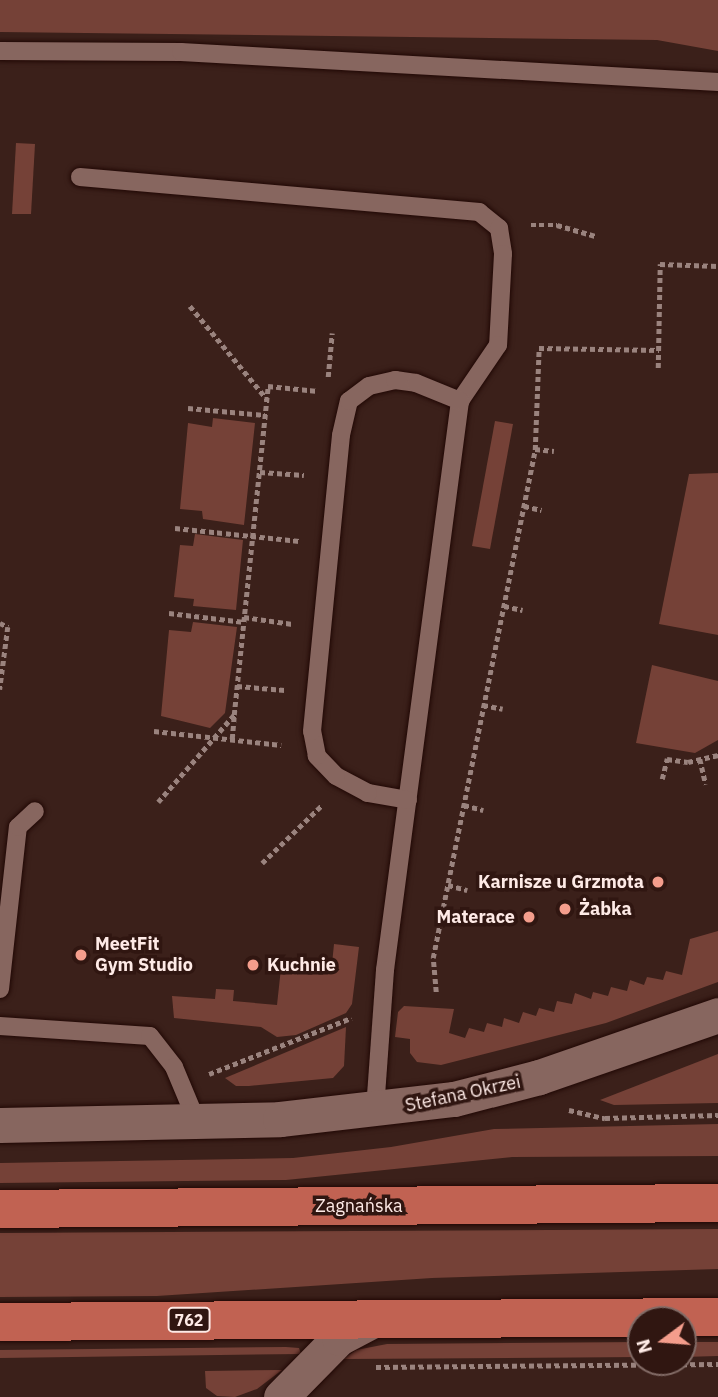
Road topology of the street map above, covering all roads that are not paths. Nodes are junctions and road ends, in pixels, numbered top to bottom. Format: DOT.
graph roads {
  1 [pos="0,51"];
  2 [pos="718,82"];
  3 [pos="80,177"];
  4 [pos="460,401"];
  5 [pos="408,800"];
  6 [pos="35,811"];
  7 [pos="0,989"];
  8 [pos="718,1015"];
  9 [pos="0,1026"];
  10 [pos="375,1110"];
  11 [pos="197,1122"];
  12 [pos="0,1125"];
  13 [pos="718,1203"];
  14 [pos="0,1209"];
  15 [pos="718,1317"];
  16 [pos="377,1318"];
  17 [pos="0,1322"];
  18 [pos="281,1397"];
  1 -- 2 [label="lane"];
  3 -- 4 [label="lane"];
  4 -- 5 [label="lane"];
  4 -- 5 [label="lane"];
  5 -- 10 [label="lane"];
  6 -- 7 [label="lane"];
  8 -- 10 [label="street, Stefana Okrzei"];
  9 -- 11 [label="lane"];
  10 -- 11 [label="street, Stefana Okrzei"];
  11 -- 12 [label="street"];
  13 -- 14 [label="main road, Zagnańska"];
  15 -- 16 [label="main road, 762"];
  16 -- 17 [label="main road, 762"];
  16 -- 18 [label="street"];
}
